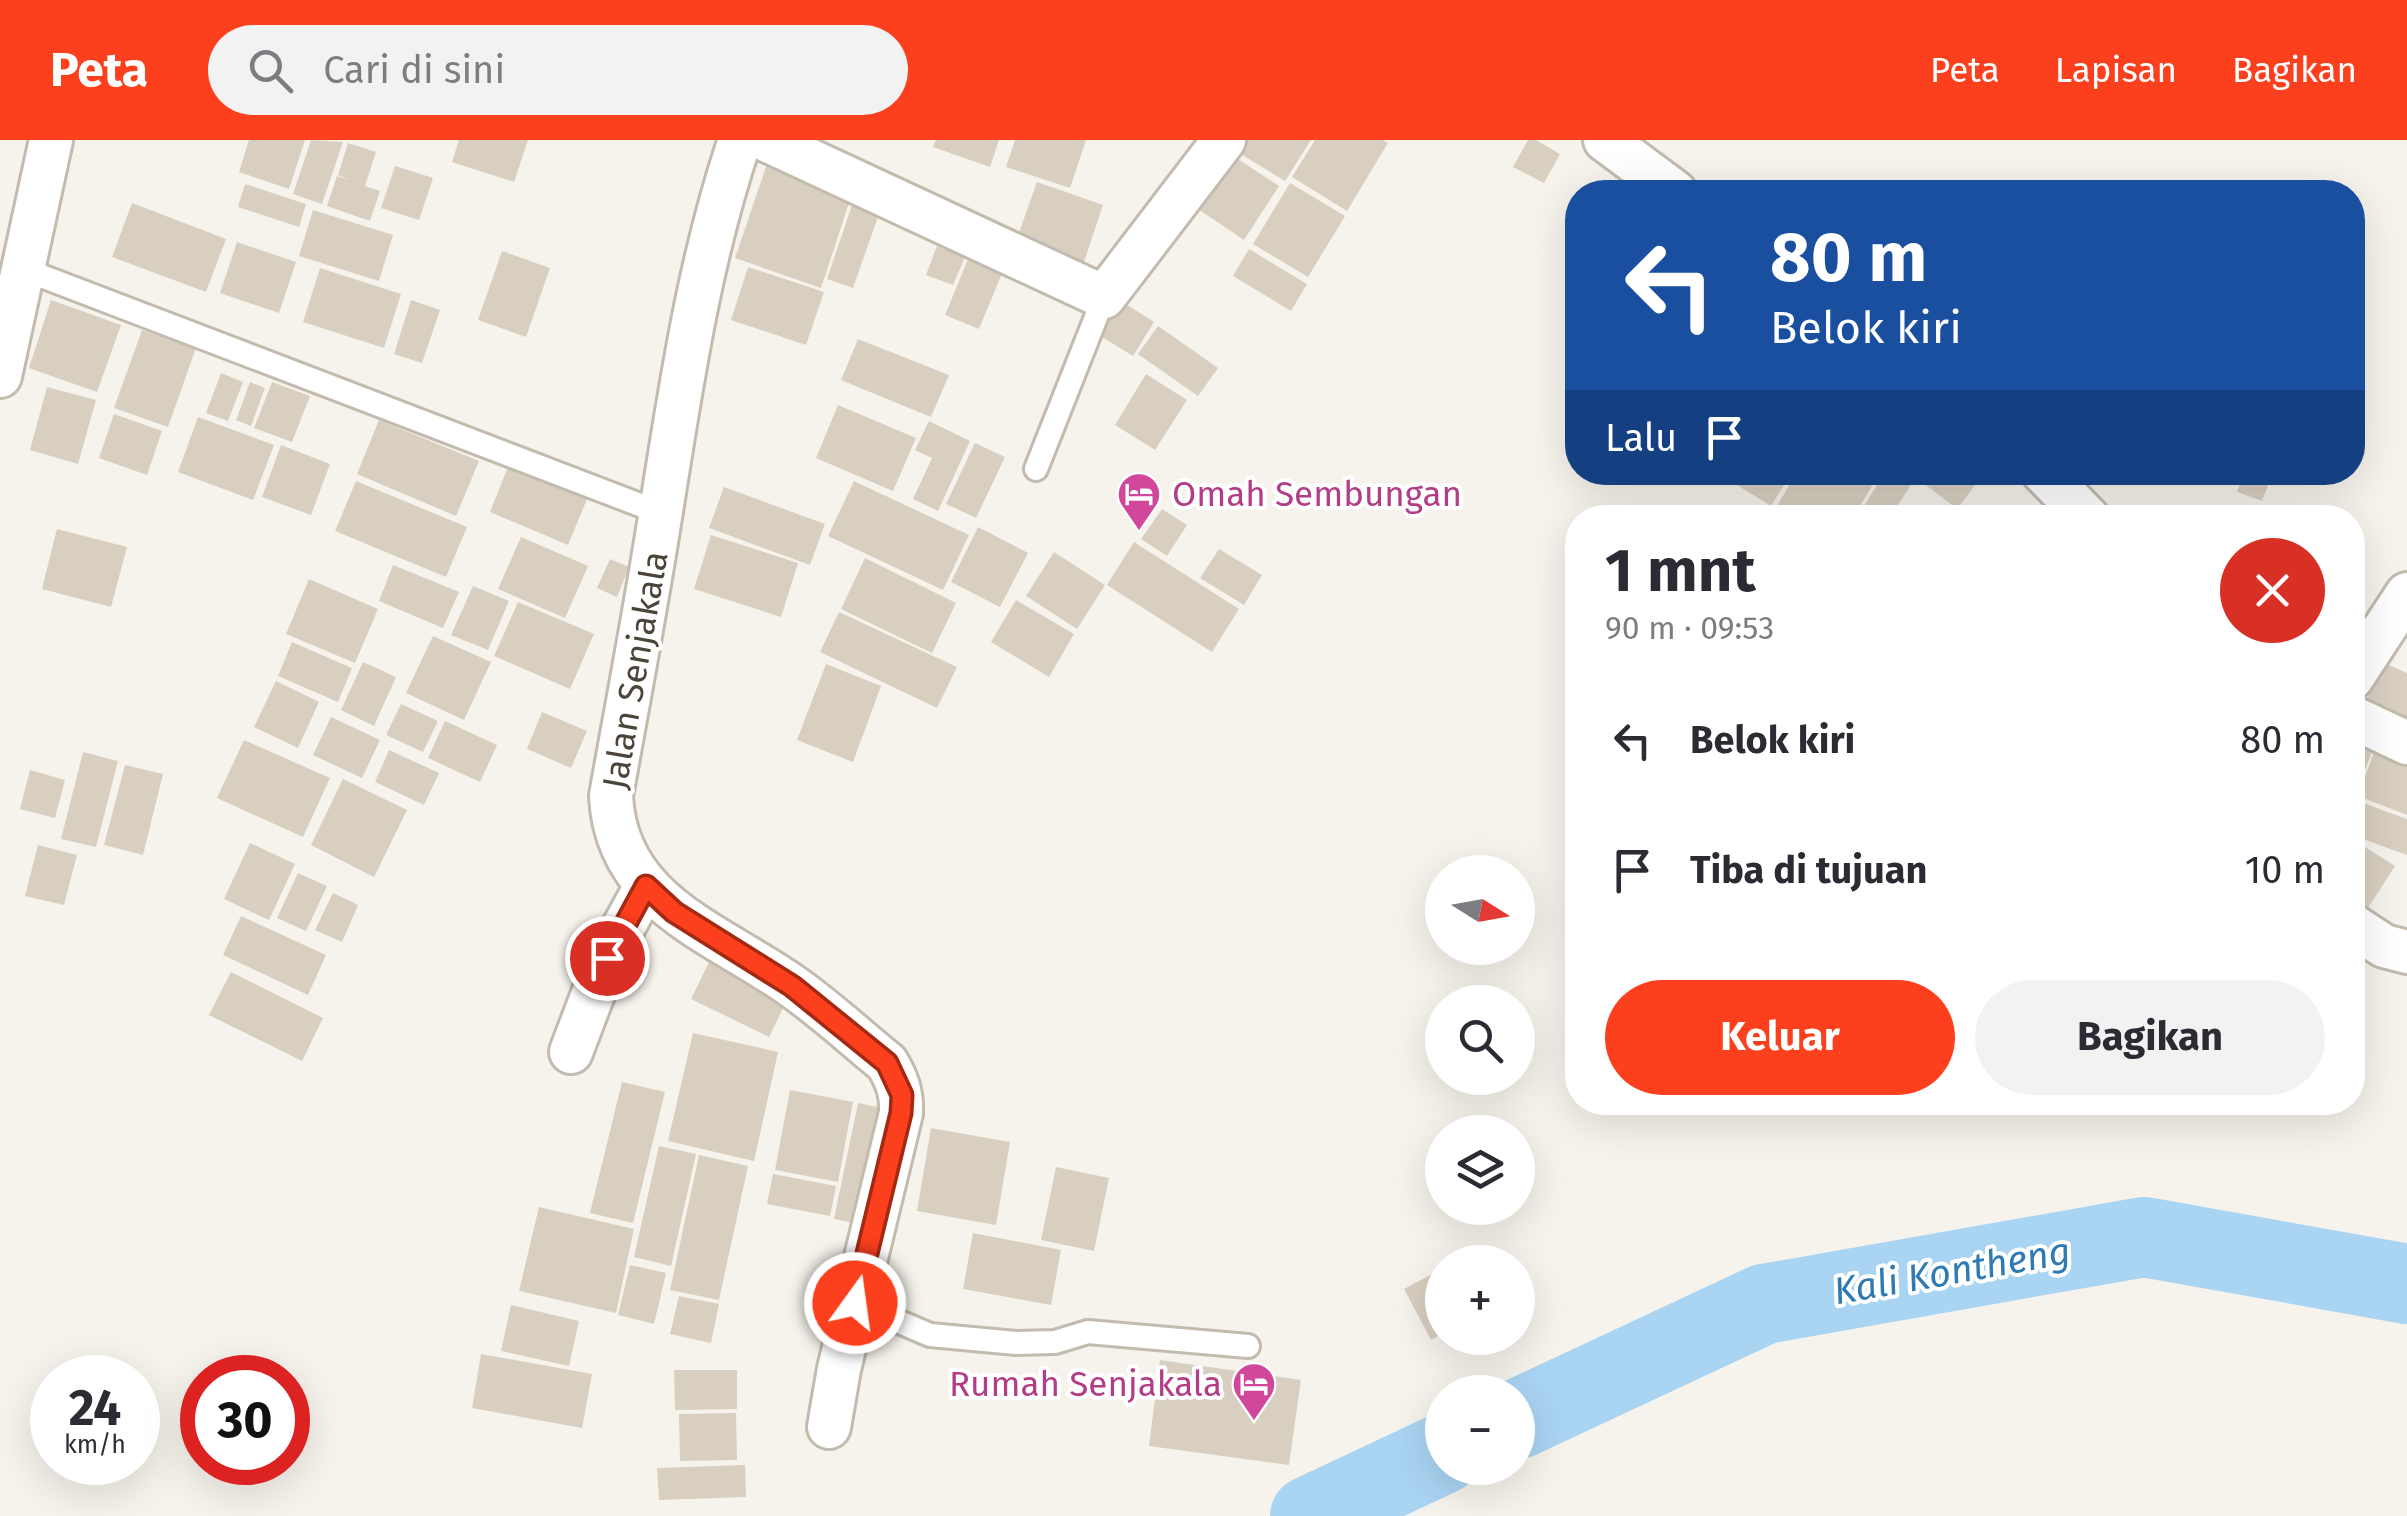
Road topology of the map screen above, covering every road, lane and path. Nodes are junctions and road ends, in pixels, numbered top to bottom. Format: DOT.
graph roads {
  1 [pos="51,140"];
  2 [pos="740,140"];
  3 [pos="766,140"];
  4 [pos="1224,140"];
  5 [pos="1605,140"];
  6 [pos="1659,180"];
  7 [pos="23,269"];
  8 [pos="1104,298"];
  9 [pos="0,376"];
  10 [pos="1036,469"];
  11 [pos="2056,485"];
  12 [pos="2076,505"];
  13 [pos="661,514"];
  14 [pos="2407,594"];
  15 [pos="2365,658"];
  16 [pos="2365,723"];
  17 [pos="2407,742"];
  18 [pos="646,886"];
  19 [pos="2365,934"];
  20 [pos="2407,952"];
  21 [pos="570,1052"];
  22 [pos="855,1303"];
  23 [pos="1248,1346"];
  24 [pos="829,1427"];
  1 -- 7 [label="street"];
  2 -- 13 [label="street, Jalan Senjakala"];
  3 -- 8 [label="street"];
  4 -- 8 [label="street"];
  5 -- 6 [label="street"];
  7 -- 9 [label="street"];
  7 -- 13 [label="lane"];
  8 -- 10 [label="lane"];
  11 -- 12 [label="street"];
  13 -- 18 [label="street, Jalan Senjakala"];
  14 -- 15 [label="street"];
  16 -- 17 [label="street"];
  18 -- 21 [label="street"];
  18 -- 22 [label="street, Jalan Senjakala"];
  19 -- 20 [label="street"];
  22 -- 23 [label="lane"];
  22 -- 24 [label="street, Jalan Senjakala"];
}
